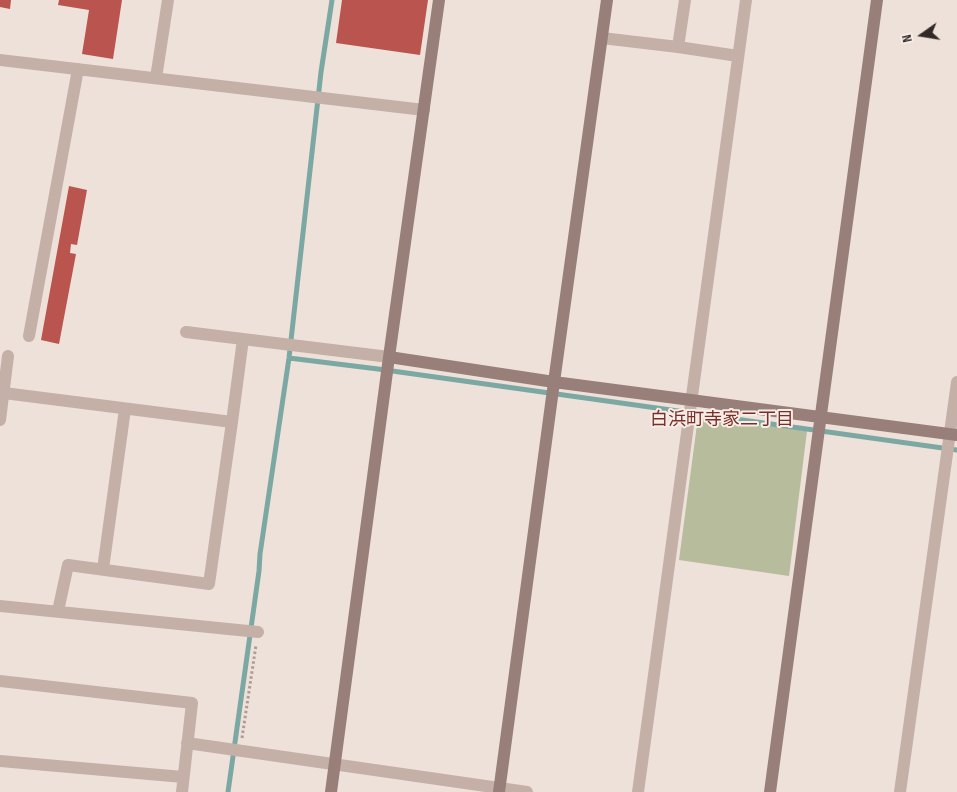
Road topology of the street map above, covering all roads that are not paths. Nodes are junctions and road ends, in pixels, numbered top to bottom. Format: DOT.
graph roads {
  1 [pos="168,0"];
  2 [pos="440,0"];
  3 [pos="607,0"];
  4 [pos="685,0"];
  5 [pos="746,0"];
  6 [pos="877,0"];
  7 [pos="602,38"];
  8 [pos="678,47"];
  9 [pos="738,56"];
  10 [pos="0,60"];
  11 [pos="78,69"];
  12 [pos="156,78"];
  13 [pos="424,110"];
  14 [pos="186,332"];
  15 [pos="29,336"];
  16 [pos="243,339"];
  17 [pos="8,356"];
  18 [pos="389,357"];
  19 [pos="554,382"];
  20 [pos="957,382"];
  21 [pos="4,393"];
  22 [pos="692,400"];
  23 [pos="125,409"];
  24 [pos="821,418"];
  25 [pos="0,420"];
  26 [pos="232,422"];
  27 [pos="953,435"];
  28 [pos="103,569"];
  29 [pos="0,606"];
  30 [pos="58,612"];
  31 [pos="258,632"];
  32 [pos="0,681"];
  33 [pos="187,744"];
  34 [pos="0,761"];
  35 [pos="334,765"];
  36 [pos="183,777"];
  37 [pos="500,790"];
  38 [pos="182,792"];
  39 [pos="331,792"];
  40 [pos="527,792"];
  41 [pos="638,792"];
  42 [pos="770,792"];
  43 [pos="900,792"];
  1 -- 12 [label="street"];
  2 -- 13 [label="street"];
  3 -- 7 [label="street"];
  4 -- 8 [label="street"];
  5 -- 9 [label="street"];
  6 -- 24 [label="street"];
  7 -- 8 [label="street"];
  7 -- 19 [label="street"];
  8 -- 9 [label="street"];
  9 -- 22 [label="street"];
  10 -- 11 [label="street"];
  11 -- 12 [label="street"];
  11 -- 15 [label="street"];
  12 -- 13 [label="street"];
  13 -- 18 [label="street"];
  14 -- 16 [label="street"];
  16 -- 18 [label="street"];
  16 -- 26 [label="street"];
  17 -- 21 [label="street"];
  18 -- 19 [label="street"];
  18 -- 35 [label="street"];
  19 -- 22 [label="street"];
  19 -- 37 [label="street"];
  20 -- 27 [label="street"];
  21 -- 23 [label="street"];
  21 -- 25 [label="street"];
  22 -- 24 [label="street"];
  22 -- 41 [label="street"];
  23 -- 26 [label="street"];
  23 -- 28 [label="street"];
  24 -- 27 [label="street"];
  24 -- 42 [label="street"];
  26 -- 28 [label="street"];
  27 -- 43 [label="street"];
  28 -- 30 [label="street"];
  29 -- 30 [label="street"];
  30 -- 31 [label="street"];
  32 -- 33 [label="street"];
  33 -- 35 [label="street"];
  33 -- 36 [label="street"];
  34 -- 36 [label="street"];
  35 -- 37 [label="street"];
  35 -- 39 [label="street"];
  36 -- 38 [label="street"];
  37 -- 40 [label="street"];
}
